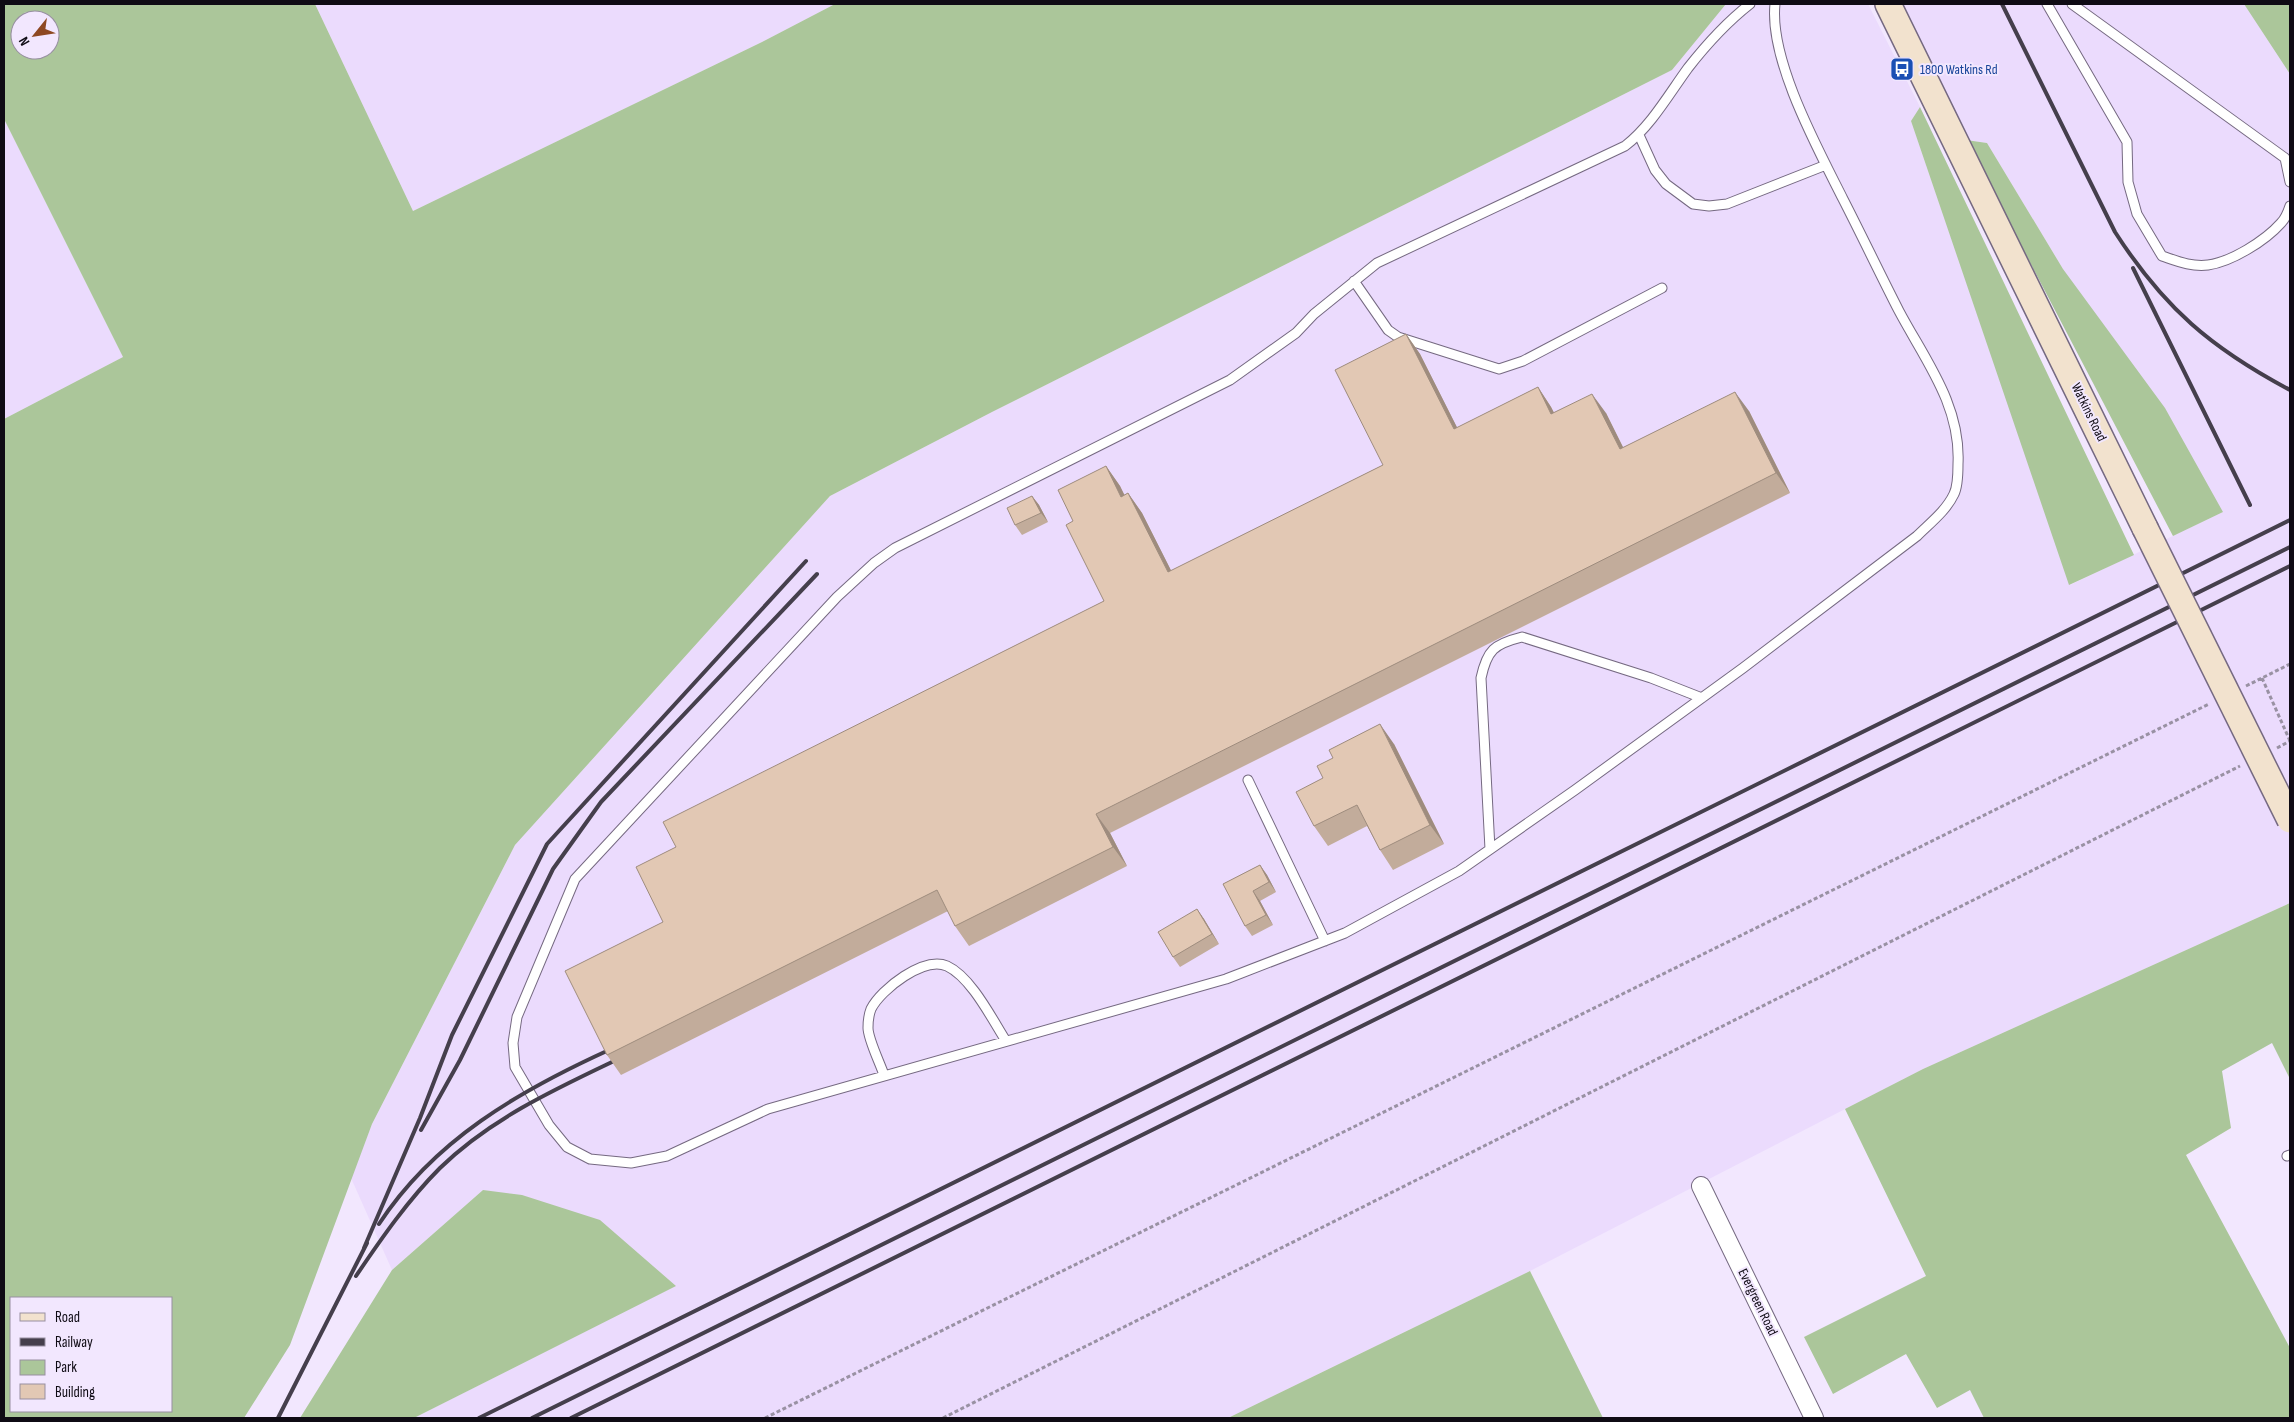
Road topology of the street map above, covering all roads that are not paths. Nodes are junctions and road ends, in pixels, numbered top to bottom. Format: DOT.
graph roads {
  1 [pos="1750,4"];
  2 [pos="1774,4"];
  3 [pos="1888,4"];
  4 [pos="2047,4"];
  5 [pos="2072,4"];
  6 [pos="1639,135"];
  7 [pos="1826,165"];
  8 [pos="2290,182"];
  9 [pos="2290,206"];
  10 [pos="1354,281"];
  11 [pos="1662,288"];
  12 [pos="1702,698"];
  13 [pos="1248,780"];
  14 [pos="2290,820"];
  15 [pos="1490,849"];
  16 [pos="1325,941"];
  17 [pos="1006,1040"];
  18 [pos="884,1075"];
  19 [pos="1701,1186"];
  20 [pos="1814,1418"];
  1 -- 6 [label="lane"];
  2 -- 7 [label="lane"];
  3 -- 14 [label="street, Watkins Road, bridge"];
  4 -- 9 [label="lane"];
  5 -- 8 [label="lane"];
  6 -- 7 [label="lane"];
  6 -- 10 [label="lane"];
  7 -- 12 [label="lane"];
  10 -- 11 [label="lane"];
  10 -- 18 [label="lane"];
  12 -- 15 [label="lane"];
  12 -- 15 [label="lane"];
  13 -- 16 [label="lane"];
  15 -- 16 [label="lane"];
  16 -- 17 [label="lane"];
  17 -- 18 [label="lane"];
  17 -- 18 [label="lane"];
  19 -- 20 [label="street, Evergreen Road"];
}
